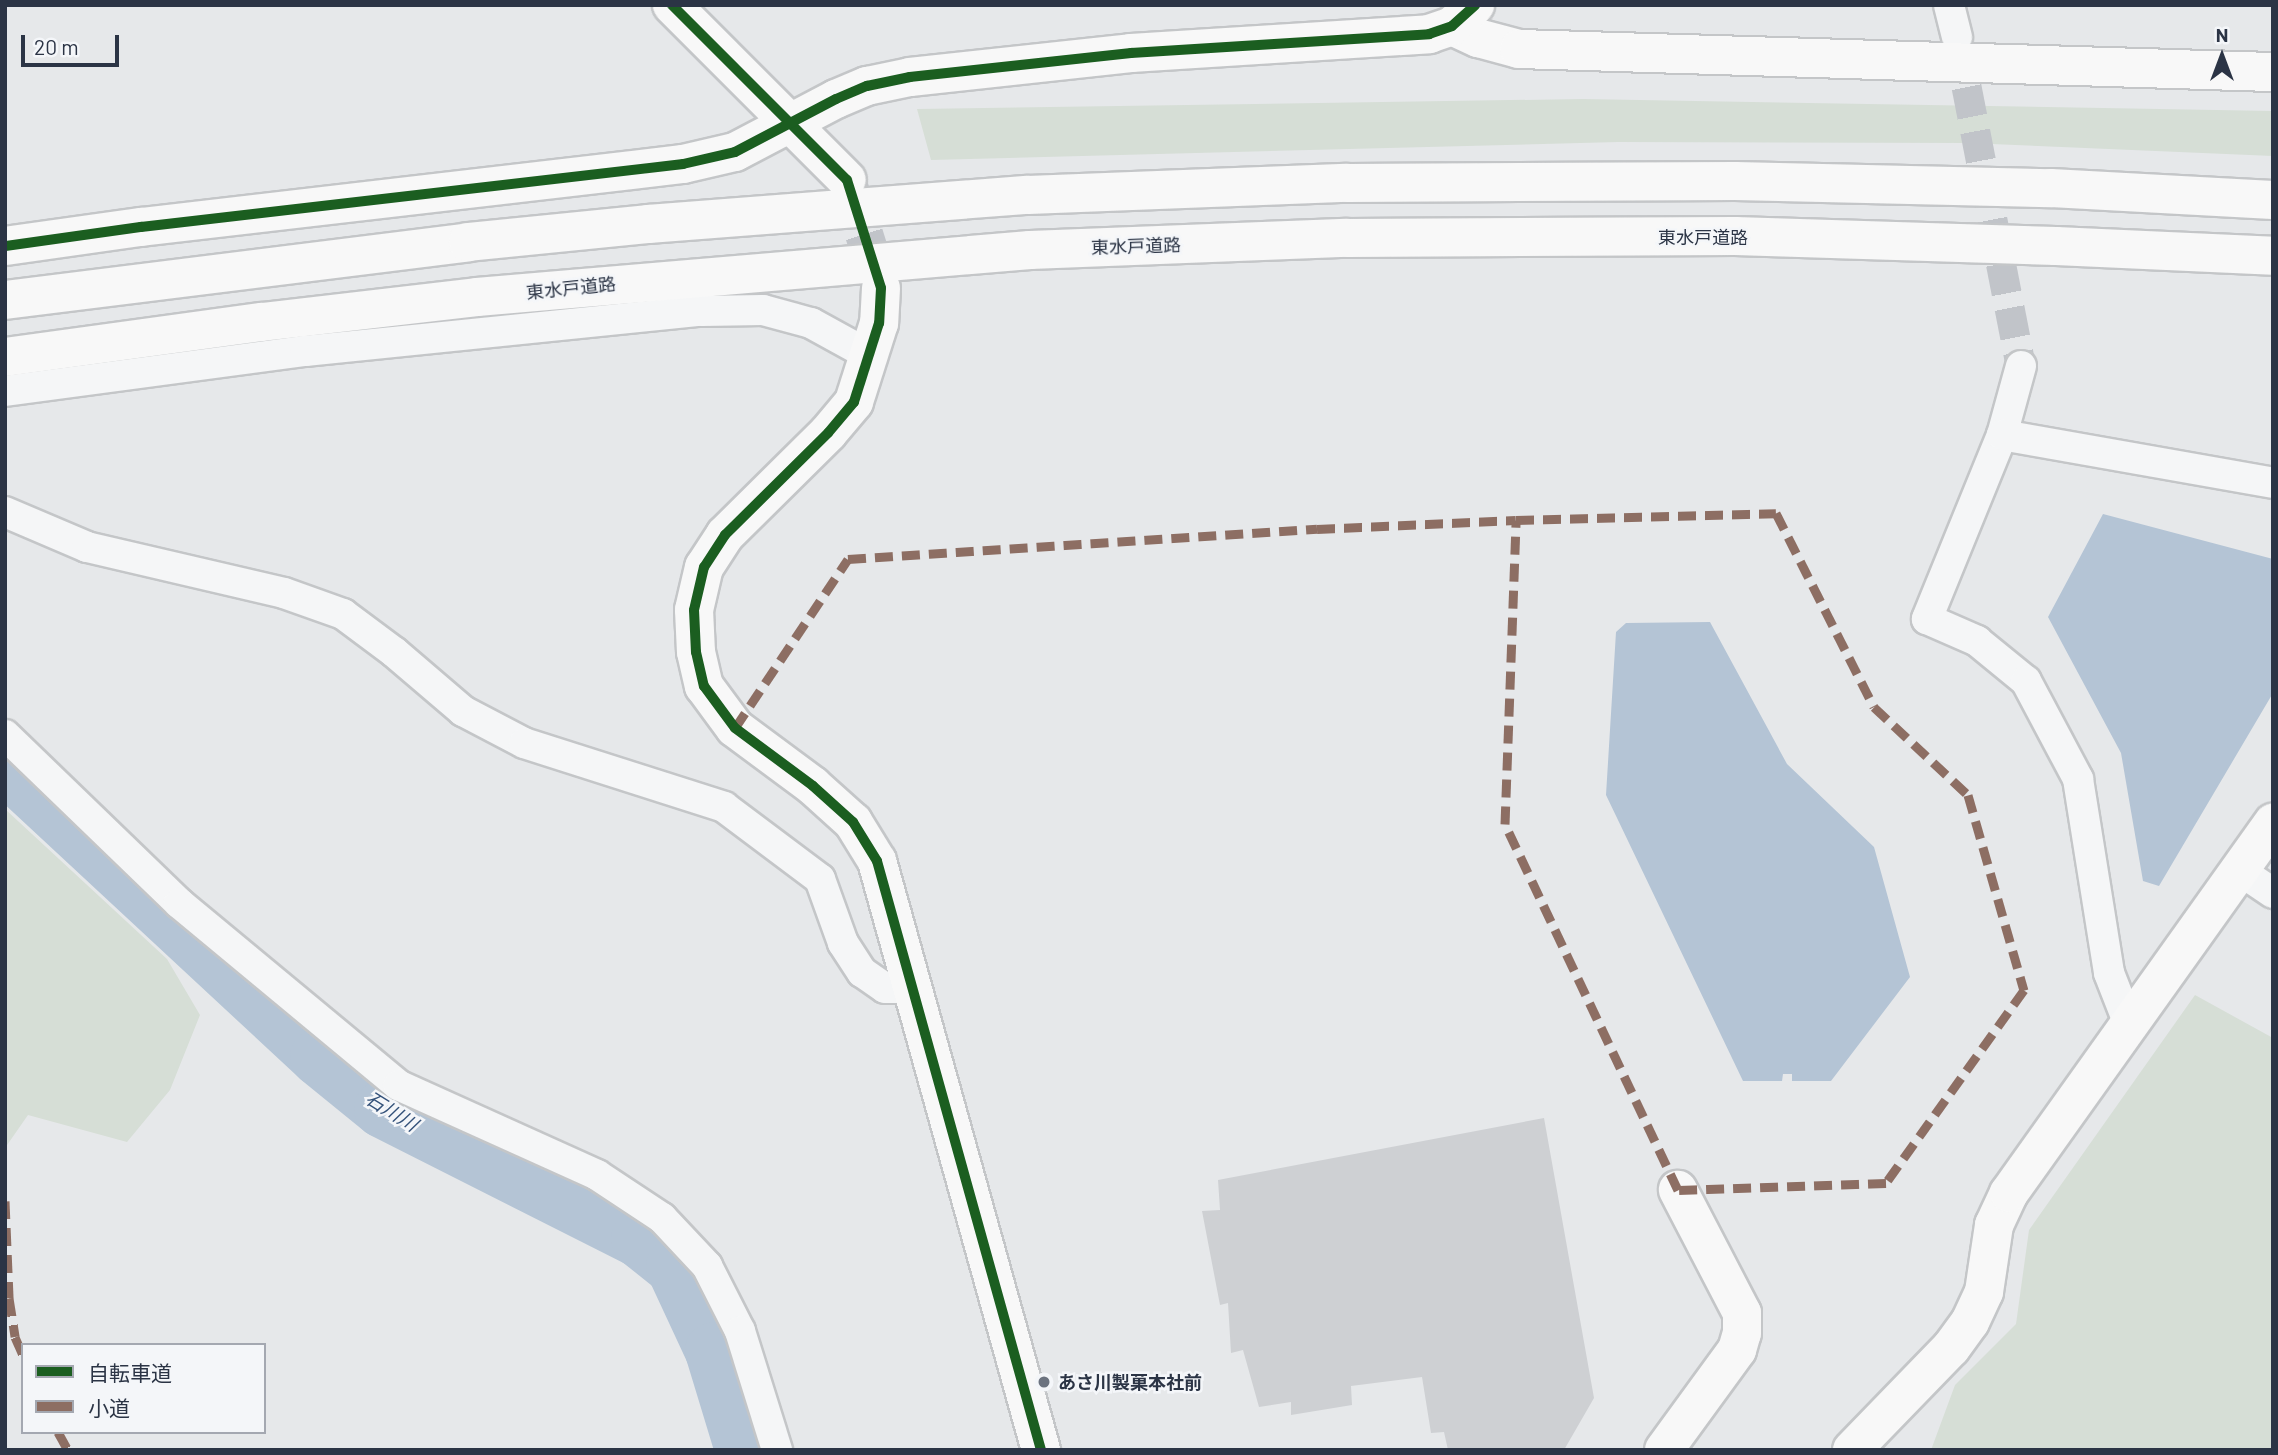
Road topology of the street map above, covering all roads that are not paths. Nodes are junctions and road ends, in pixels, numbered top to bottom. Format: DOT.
graph roads {
  1 [pos="672,5"];
  2 [pos="1949,5"];
  3 [pos="1464,16"];
  4 [pos="1957,37"];
  5 [pos="2273,72"];
  6 [pos="792,122"];
  7 [pos="840,195"];
  8 [pos="2273,200"];
  9 [pos="5,246"];
  10 [pos="2273,256"];
  11 [pos="881,288"];
  12 [pos="5,300"];
  13 [pos="871,356"];
  14 [pos="5,357"];
  15 [pos="2021,366"];
  16 [pos="5,391"];
  17 [pos="2001,435"];
  18 [pos="2273,483"];
  19 [pos="5,512"];
  20 [pos="5,735"];
  21 [pos="2273,823"];
  22 [pos="2239,870"];
  23 [pos="2273,893"];
  24 [pos="915,988"];
  25 [pos="2130,1027"];
  26 [pos="1678,1190"];
  27 [pos="777,1450"];
  28 [pos="1041,1450"];
  29 [pos="1664,1450"];
  30 [pos="1852,1450"];
  1 -- 6 [label="main road"];
  2 -- 4 [label="street"];
  3 -- 5 [label="main road"];
  3 -- 6 [label="main road"];
  6 -- 7 [label="main road"];
  6 -- 9 [label="main road"];
  7 -- 8 [label="main road"];
  7 -- 12 [label="main road"];
  10 -- 14 [label="main road, 東水戸道路"];
  11 -- 13 [label="main road"];
  13 -- 16 [label="street"];
  13 -- 24 [label="main road"];
  15 -- 17 [label="street"];
  17 -- 18 [label="street"];
  17 -- 25 [label="street"];
  19 -- 24 [label="street"];
  20 -- 27 [label="street"];
  21 -- 22 [label="main road"];
  22 -- 23 [label="street"];
  22 -- 25 [label="main road"];
  24 -- 28 [label="main road"];
  25 -- 30 [label="main road"];
  26 -- 29 [label="main road"];
}
